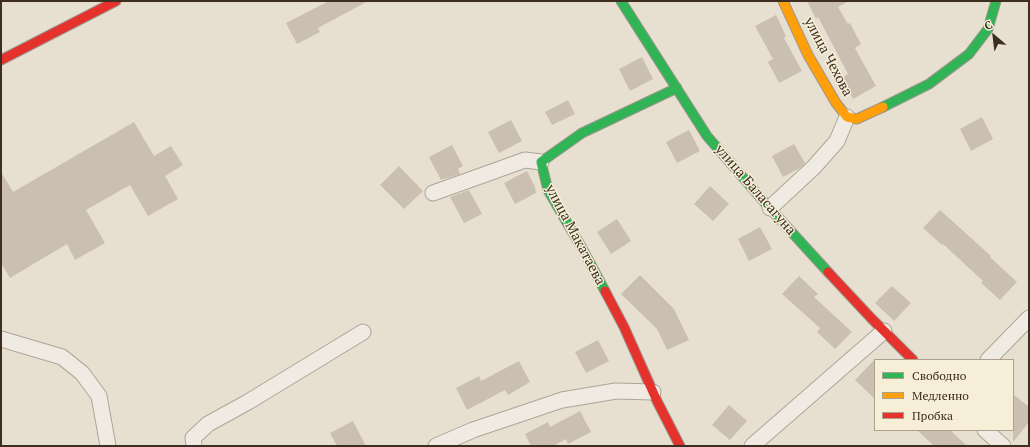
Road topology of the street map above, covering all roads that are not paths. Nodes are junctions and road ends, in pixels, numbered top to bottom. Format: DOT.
graph roads {
  1 [pos="116,1"];
  2 [pos="621,1"];
  3 [pos="783,1"];
  4 [pos="996,1"];
  5 [pos="1,60"];
  6 [pos="677,88"];
  7 [pos="847,117"];
  8 [pos="542,162"];
  9 [pos="433,193"];
  10 [pos="770,208"];
  11 [pos="1029,318"];
  12 [pos="884,331"];
  13 [pos="363,332"];
  14 [pos="1,339"];
  15 [pos="912,359"];
  16 [pos="989,359"];
  17 [pos="653,392"];
  18 [pos="986,431"];
  19 [pos="108,446"];
  20 [pos="194,446"];
  21 [pos="436,446"];
  22 [pos="680,446"];
  23 [pos="752,446"];
  24 [pos="1003,446"];
  1 -- 5 [label="street"];
  2 -- 6 [label="street, улица Баласагуна"];
  3 -- 7 [label="street, улица Чехова"];
  4 -- 7 [label="street, улица Чехова"];
  6 -- 8 [label="street"];
  6 -- 10 [label="street, улица Баласагуна"];
  7 -- 10 [label="street"];
  8 -- 9 [label="street"];
  8 -- 17 [label="street, улица Макатаева"];
  10 -- 12 [label="street, улица Баласагуна"];
  11 -- 16 [label="street"];
  12 -- 15 [label="street, улица Баласагуна"];
  12 -- 23 [label="street"];
  13 -- 20 [label="street"];
  14 -- 19 [label="street"];
  17 -- 21 [label="street"];
  17 -- 22 [label="street, улица Макатаева"];
  18 -- 24 [label="street"];
}
